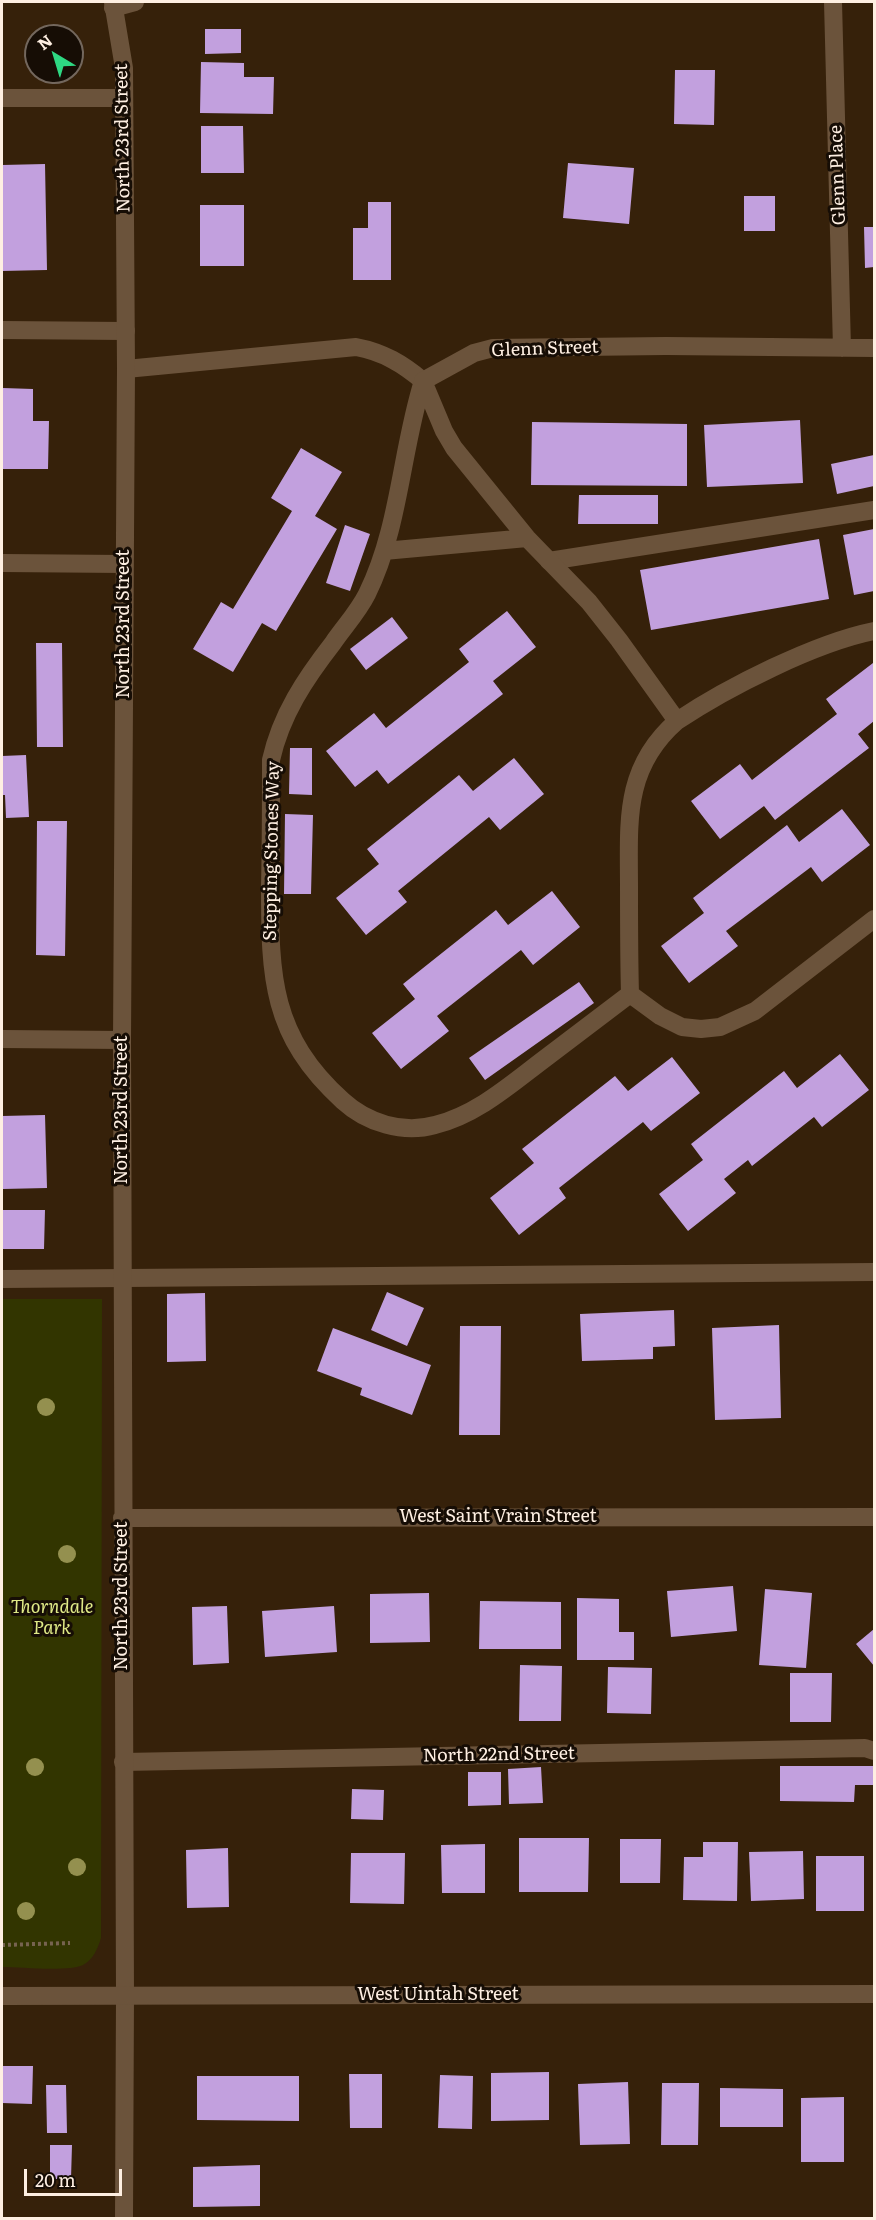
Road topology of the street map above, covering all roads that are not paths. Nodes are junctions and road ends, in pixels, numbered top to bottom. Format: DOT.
graph roads {
  1 [pos="135,2"];
  2 [pos="834,2"];
  3 [pos="113,5"];
  4 [pos="2,98"];
  5 [pos="124,98"];
  6 [pos="2,330"];
  7 [pos="126,331"];
  8 [pos="842,348"];
  9 [pos="874,348"];
  10 [pos="126,369"];
  11 [pos="423,381"];
  12 [pos="874,510"];
  13 [pos="526,538"];
  14 [pos="384,551"];
  15 [pos="549,561"];
  16 [pos="2,563"];
  17 [pos="124,564"];
  18 [pos="874,631"];
  19 [pos="677,721"];
  20 [pos="874,919"];
  21 [pos="630,994"];
  22 [pos="2,1039"];
  23 [pos="122,1040"];
  24 [pos="874,1272"];
  25 [pos="122,1278"];
  26 [pos="2,1279"];
  27 [pos="874,1517"];
  28 [pos="122,1518"];
  29 [pos="874,1751"];
  30 [pos="123,1762"];
  31 [pos="874,1994"];
  32 [pos="2,1996"];
  33 [pos="125,1996"];
  34 [pos="124,2218"];
  1 -- 3 [label="street"];
  2 -- 8 [label="street, Glenn Place"];
  3 -- 5 [label="street, North 23rd Street"];
  4 -- 5 [label="street"];
  5 -- 7 [label="street, North 23rd Street"];
  6 -- 7 [label="street"];
  7 -- 10 [label="street, North 23rd Street"];
  8 -- 9 [label="street, Glenn Street"];
  8 -- 11 [label="street, Glenn Street"];
  10 -- 11 [label="street"];
  10 -- 17 [label="street, North 23rd Street"];
  11 -- 13 [label="street"];
  11 -- 14 [label="street, Stepping Stones Way"];
  12 -- 15 [label="street"];
  13 -- 14 [label="street"];
  13 -- 15 [label="street"];
  14 -- 21 [label="street, Stepping Stones Way"];
  15 -- 19 [label="street"];
  16 -- 17 [label="street"];
  17 -- 23 [label="street, North 23rd Street"];
  18 -- 19 [label="street"];
  19 -- 21 [label="street"];
  20 -- 21 [label="street"];
  22 -- 23 [label="street"];
  23 -- 25 [label="street, North 23rd Street"];
  24 -- 25 [label="street"];
  25 -- 26 [label="street"];
  25 -- 28 [label="street, North 23rd Street"];
  27 -- 28 [label="street, West Saint Vrain Street"];
  28 -- 30 [label="street, North 23rd Street"];
  29 -- 30 [label="street, North 22nd Street"];
  30 -- 33 [label="street, North 23rd Street"];
  31 -- 33 [label="street, West Uintah Street"];
  32 -- 33 [label="street, West Uintah Street"];
  33 -- 34 [label="street, North 23rd Street"];
}
